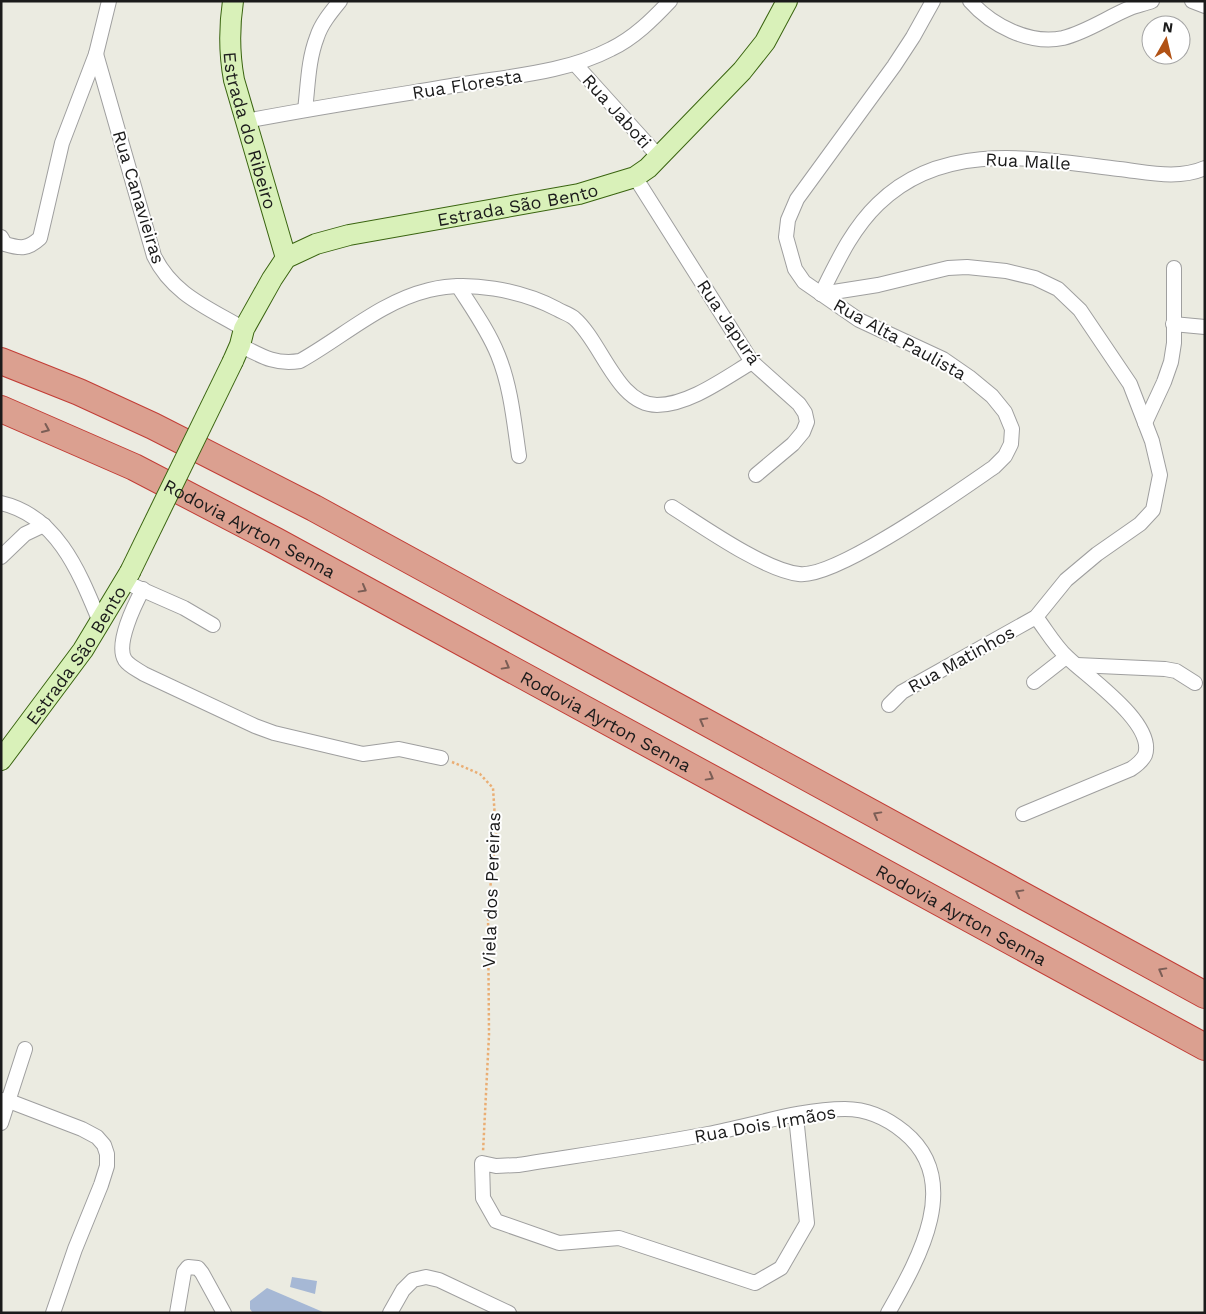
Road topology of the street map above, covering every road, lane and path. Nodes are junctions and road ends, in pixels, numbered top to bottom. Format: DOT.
graph roads {
  1 [pos="109,1"];
  2 [pos="233,1"];
  3 [pos="340,1"];
  4 [pos="670,1"];
  5 [pos="787,1"];
  6 [pos="933,1"];
  7 [pos="970,1"];
  8 [pos="1152,1"];
  9 [pos="96,54"];
  10 [pos="575,64"];
  11 [pos="305,110"];
  12 [pos="246,121"];
  13 [pos="660,158"];
  14 [pos="1205,168"];
  15 [pos="635,177"];
  16 [pos="1,237"];
  17 [pos="286,258"];
  18 [pos="1174,268"];
  19 [pos="458,286"];
  20 [pos="822,294"];
  21 [pos="1173,324"];
  22 [pos="1205,327"];
  23 [pos="239,345"];
  24 [pos="1,361"];
  25 [pos="752,362"];
  26 [pos="1,410"];
  27 [pos="1146,423"];
  28 [pos="519,456"];
  29 [pos="756,475"];
  30 [pos="1,503"];
  31 [pos="672,507"];
  32 [pos="44,525"];
  33 [pos="1,557"];
  34 [pos="127,577"];
  35 [pos="143,589"];
  36 [pos="1036,618"];
  37 [pos="100,622"];
  38 [pos="213,625"];
  39 [pos="1072,661"];
  40 [pos="1034,682"];
  41 [pos="1195,683"];
  42 [pos="889,705"];
  43 [pos="441,758"];
  44 [pos="1,760"];
  45 [pos="1023,814"];
  46 [pos="1205,995"];
  47 [pos="1205,1046"];
  48 [pos="25,1049"];
  49 [pos="5,1100"];
  50 [pos="796,1116"];
  51 [pos="1,1124"];
  52 [pos="482,1163"];
  53 [pos="53,1313"];
  54 [pos="177,1313"];
  55 [pos="224,1313"];
  56 [pos="390,1313"];
  57 [pos="509,1313"];
  58 [pos="888,1313"];
  1 -- 9 [label="street"];
  2 -- 12 [label="street, Estrada do Ribeiro"];
  3 -- 11 [label="street"];
  4 -- 10 [label="street, Rua Floresta"];
  5 -- 13 [label="street, Estrada São Bento"];
  6 -- 20 [label="street, Rua Alta Paulista"];
  7 -- 8 [label="street"];
  9 -- 16 [label="street"];
  9 -- 23 [label="street, Rua Canavieiras"];
  10 -- 11 [label="street, Rua Floresta"];
  10 -- 13 [label="street, Rua Jaboti"];
  11 -- 12 [label="street, Rua Floresta"];
  12 -- 17 [label="street, Estrada do Ribeiro"];
  13 -- 15 [label="street, Estrada São Bento"];
  14 -- 20 [label="street, Rua Malle"];
  15 -- 17 [label="street, Estrada São Bento"];
  15 -- 25 [label="street, Rua Japurá"];
  17 -- 23 [label="street"];
  18 -- 21 [label="street"];
  19 -- 23 [label="street, Rua Canavieiras"];
  19 -- 25 [label="street, Rua Canavieiras"];
  19 -- 28 [label="street"];
  20 -- 27 [label="street"];
  20 -- 31 [label="street, Rua Alta Paulista"];
  21 -- 22 [label="street"];
  21 -- 27 [label="street"];
  23 -- 34 [label="street, Estrada São Bento, bridge"];
  46 -- 24 [label="highway, one-way"];
  25 -- 29 [label="street, Rua Japurá"];
  26 -- 47 [label="highway, Rodovia Ayrton Senna, one-way"];
  27 -- 36 [label="street"];
  30 -- 32 [label="street"];
  32 -- 33 [label="street"];
  32 -- 37 [label="street"];
  34 -- 35 [label="street"];
  34 -- 37 [label="street, Estrada São Bento"];
  35 -- 38 [label="street"];
  35 -- 43 [label="street"];
  36 -- 39 [label="street"];
  36 -- 42 [label="street, Rua Matinhos"];
  37 -- 44 [label="street, Estrada São Bento"];
  39 -- 40 [label="street"];
  39 -- 41 [label="street"];
  39 -- 45 [label="street"];
  43 -- 52 [label="path, Viela dos Pereiras"];
  48 -- 49 [label="street"];
  49 -- 51 [label="street"];
  49 -- 53 [label="street"];
  50 -- 52 [label="street, Rua Dois Irmãos"];
  50 -- 52 [label="street"];
  50 -- 58 [label="street, Rua Dois Irmãos"];
  54 -- 55 [label="street"];
  56 -- 57 [label="street"];
}
